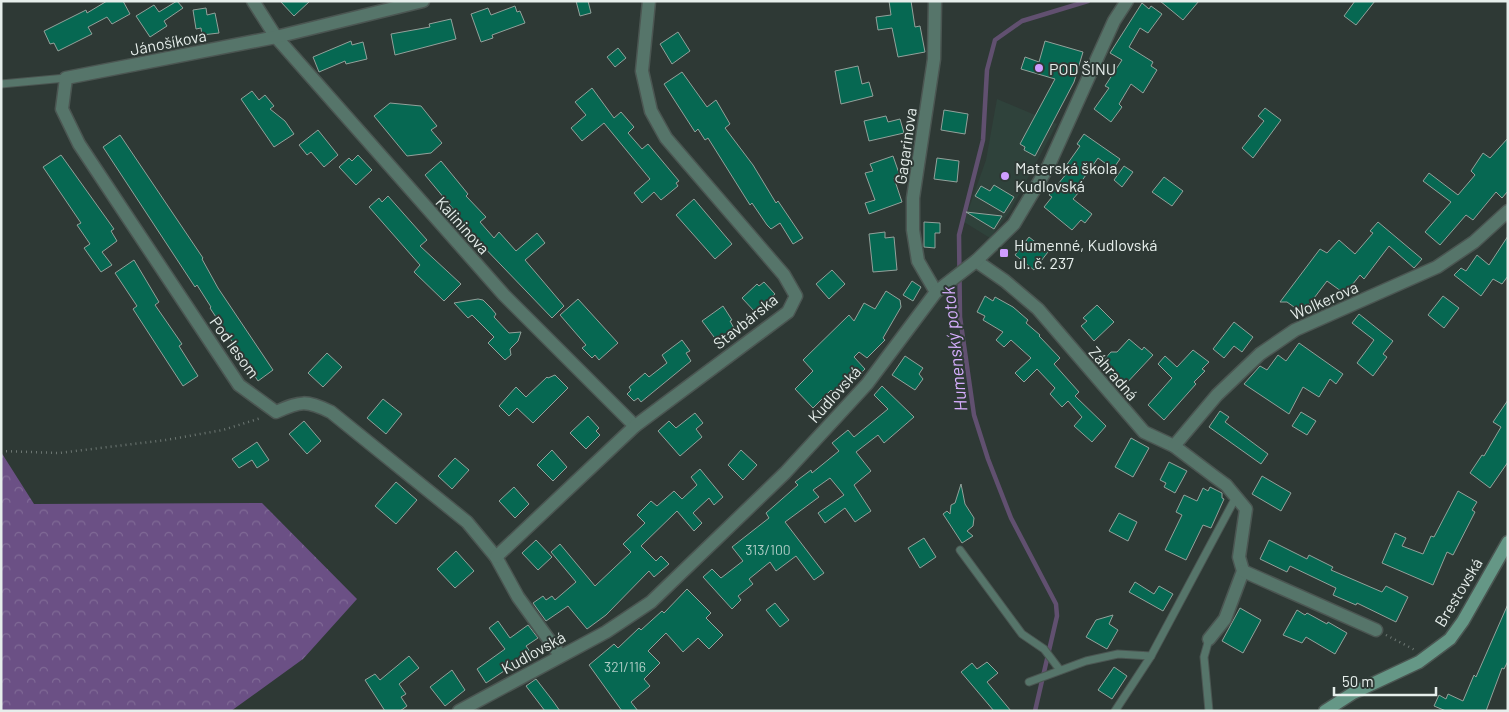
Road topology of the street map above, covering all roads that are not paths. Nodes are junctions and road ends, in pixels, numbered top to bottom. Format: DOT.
graph roads {
  1 [pos="253,1"];
  2 [pos="423,1"];
  3 [pos="649,1"];
  4 [pos="935,1"];
  5 [pos="1127,1"];
  6 [pos="276,38"];
  7 [pos="66,78"];
  8 [pos="1,84"];
  9 [pos="1508,211"];
  10 [pos="972,264"];
  11 [pos="936,292"];
  12 [pos="635,426"];
  13 [pos="1174,446"];
  14 [pos="1236,497"];
  15 [pos="1508,542"];
  16 [pos="960,550"];
  17 [pos="496,557"];
  18 [pos="1243,571"];
  19 [pos="1376,630"];
  20 [pos="1209,640"];
  21 [pos="560,655"];
  22 [pos="1151,656"];
  23 [pos="1060,670"];
  24 [pos="1031,682"];
  25 [pos="459,711"];
  26 [pos="1115,711"];
  27 [pos="1209,711"];
  28 [pos="1325,711"];
  1 -- 6 [label="street, Kalininova"];
  2 -- 6 [label="street, Jánošíkova"];
  3 -- 12 [label="street, Stavbárska"];
  4 -- 11 [label="street, Gagarinova"];
  5 -- 10 [label="street, Kudlovská"];
  6 -- 7 [label="street, Jánošíkova"];
  6 -- 12 [label="street, Kalininova"];
  7 -- 8 [label="lane"];
  7 -- 17 [label="street, Pod lesom"];
  9 -- 13 [label="street, Wolkerova"];
  10 -- 11 [label="street, Kudlovská"];
  10 -- 13 [label="street, Záhradná"];
  11 -- 21 [label="street, Kudlovská"];
  12 -- 17 [label="street, Stavbárska"];
  13 -- 14 [label="street, Záhradná"];
  14 -- 18 [label="street, Záhradná"];
  14 -- 22 [label="lane"];
  15 -- 28 [label="street, Brestovská"];
  16 -- 23 [label="lane"];
  17 -- 21 [label="street"];
  18 -- 19 [label="street"];
  18 -- 20 [label="street, Záhradná"];
  20 -- 27 [label="lane, Záhradná"];
  21 -- 25 [label="street, Kudlovská"];
  22 -- 23 [label="lane"];
  22 -- 26 [label="lane"];
  23 -- 24 [label="lane"];
}
